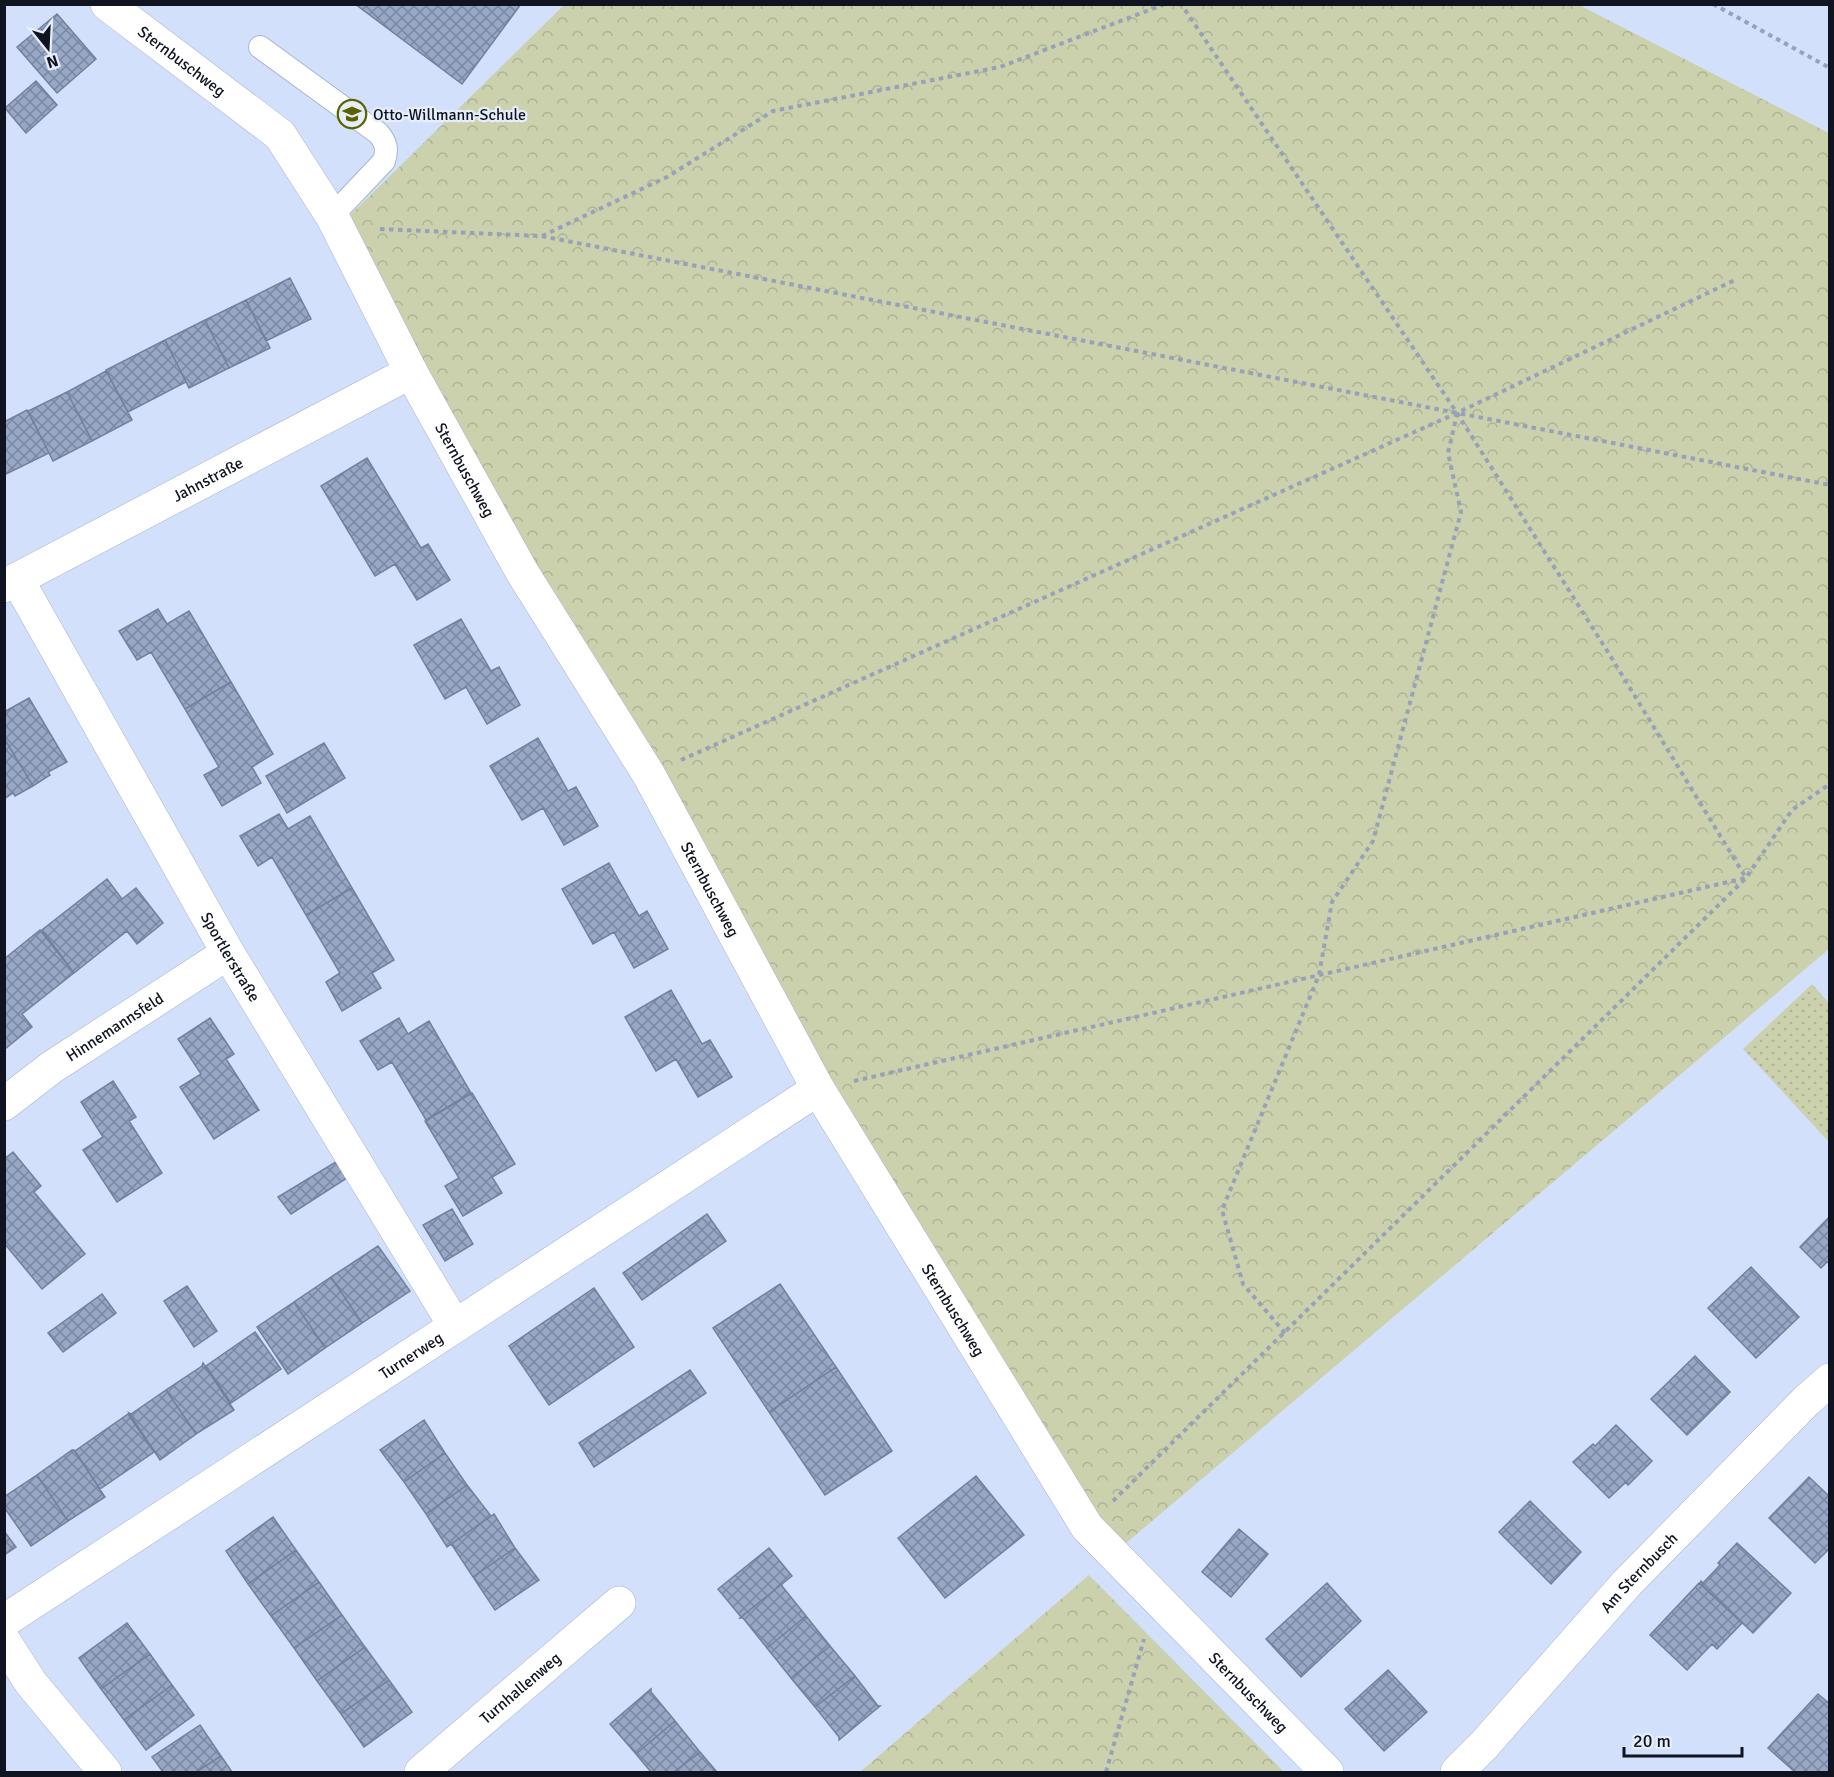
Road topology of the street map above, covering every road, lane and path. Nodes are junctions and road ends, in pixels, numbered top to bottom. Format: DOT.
graph roads {
  1 [pos="107,4"];
  2 [pos="1165,4"];
  3 [pos="1181,4"];
  4 [pos="1713,4"];
  5 [pos="260,47"];
  6 [pos="1830,68"];
  7 [pos="335,222"];
  8 [pos="541,236"];
  9 [pos="1737,279"];
  10 [pos="411,372"];
  11 [pos="1457,413"];
  12 [pos="1830,485"];
  13 [pos="11,582"];
  14 [pos="649,775"];
  15 [pos="1830,784"];
  16 [pos="1746,878"];
  17 [pos="228,953"];
  18 [pos="1319,975"];
  19 [pos="818,1089"];
  20 [pos="4,1104"];
  21 [pos="455,1326"];
  22 [pos="1285,1333"];
  23 [pos="1830,1380"];
  24 [pos="1087,1527"];
  25 [pos="1155,1598"];
  26 [pos="620,1603"];
  27 [pos="4,1621"];
  28 [pos="4,1641"];
  29 [pos="105,1773"];
  30 [pos="421,1773"];
  31 [pos="1106,1773"];
  32 [pos="1326,1773"];
  33 [pos="1456,1773"];
  1 -- 7 [label="street, Sternbuschweg"];
  2 -- 8 [label="path"];
  3 -- 11 [label="path"];
  4 -- 6 [label="path"];
  5 -- 7 [label="lane"];
  7 -- 8 [label="path"];
  7 -- 10 [label="street, Sternbuschweg"];
  8 -- 11 [label="path"];
  9 -- 11 [label="path"];
  10 -- 13 [label="street, Jahnstraße"];
  10 -- 14 [label="street, Sternbuschweg"];
  11 -- 12 [label="path"];
  11 -- 14 [label="path"];
  11 -- 16 [label="path"];
  11 -- 18 [label="path"];
  13 -- 17 [label="street, Sportlerstraße"];
  14 -- 19 [label="street, Sternbuschweg"];
  15 -- 16 [label="path"];
  16 -- 18 [label="path"];
  16 -- 22 [label="path"];
  17 -- 20 [label="street, Hinnemannsfeld"];
  17 -- 21 [label="street, Sportlerstraße"];
  18 -- 19 [label="path"];
  18 -- 22 [label="path"];
  19 -- 21 [label="street, Turnerweg"];
  19 -- 24 [label="street, Sternbuschweg"];
  21 -- 27 [label="street, Turnerweg"];
  22 -- 24 [label="path"];
  23 -- 33 [label="street, Am Sternbusch"];
  24 -- 25 [label="street, Sternbuschweg"];
  25 -- 31 [label="path"];
  25 -- 32 [label="street, Sternbuschweg"];
  26 -- 30 [label="street, Turnhallenweg"];
  28 -- 29 [label="street"];
}
